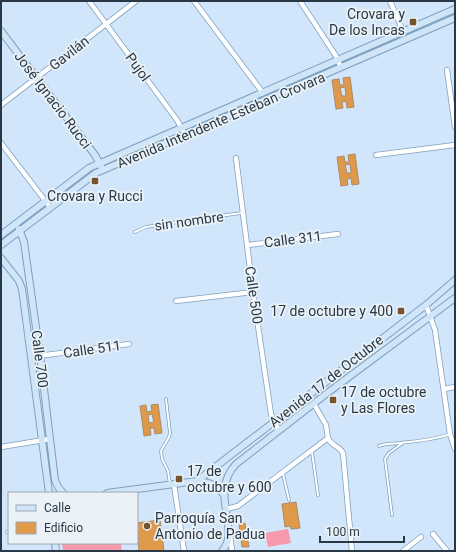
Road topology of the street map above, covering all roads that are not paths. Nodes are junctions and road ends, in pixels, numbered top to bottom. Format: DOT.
graph roads {
  1 [pos="89,1"];
  2 [pos="136,1"];
  3 [pos="194,1"];
  4 [pos="300,1"];
  5 [pos="390,1"];
  6 [pos="455,9"];
  7 [pos="455,18"];
  8 [pos="107,24"];
  9 [pos="1,31"];
  10 [pos="403,31"];
  11 [pos="338,60"];
  12 [pos="341,68"];
  13 [pos="447,70"];
  14 [pos="37,78"];
  15 [pos="263,93"];
  16 [pos="1,105"];
  17 [pos="455,124"];
  18 [pos="182,128"];
  19 [pos="184,135"];
  20 [pos="1,143"];
  21 [pos="455,145"];
  22 [pos="376,155"];
  23 [pos="236,158"];
  24 [pos="100,164"];
  25 [pos="103,171"];
  26 [pos="45,201"];
  27 [pos="50,207"];
  28 [pos="243,213"];
  29 [pos="15,224"];
  30 [pos="20,231"];
  31 [pos="135,232"];
  32 [pos="338,234"];
  33 [pos="1,235"];
  34 [pos="1,245"];
  35 [pos="248,245"];
  36 [pos="1,258"];
  37 [pos="455,280"];
  38 [pos="253,292"];
  39 [pos="455,298"];
  40 [pos="176,301"];
  41 [pos="426,305"];
  42 [pos="431,317"];
  43 [pos="129,344"];
  44 [pos="40,356"];
  45 [pos="31,357"];
  46 [pos="455,387"];
  47 [pos="444,389"];
  48 [pos="166,399"];
  49 [pos="314,404"];
  50 [pos="274,422"];
  51 [pos="279,430"];
  52 [pos="450,434"];
  53 [pos="328,438"];
  54 [pos="50,440"];
  55 [pos="42,441"];
  56 [pos="404,442"];
  57 [pos="379,446"];
  58 [pos="1,447"];
  59 [pos="455,449"];
  60 [pos="312,450"];
  61 [pos="282,473"];
  62 [pos="197,481"];
  63 [pos="172,485"];
  64 [pos="49,492"];
  65 [pos="62,492"];
  66 [pos="115,492"];
  67 [pos="224,495"];
  68 [pos="318,495"];
  69 [pos="289,500"];
  70 [pos="226,509"];
  71 [pos="392,515"];
  72 [pos="229,532"];
  73 [pos="433,534"];
  74 [pos="421,536"];
  75 [pos="184,551"];
  76 [pos="222,551"];
  77 [pos="232,551"];
  78 [pos="352,551"];
  79 [pos="403,551"];
  80 [pos="447,551"];
  1 -- 8 [label="street, Pujol"];
  2 -- 8 [label="street, Gavilán"];
  3 -- 15 [label="street"];
  4 -- 11 [label="street"];
  5 -- 10 [label="street"];
  6 -- 10 [label="main road, Avenida Intendente Esteban Crovara"];
  7 -- 12 [label="main road, Avenida Intendente Esteban Crovara"];
  8 -- 14 [label="street, Gavilán"];
  8 -- 18 [label="street, Pujol"];
  9 -- 14 [label="main road, José Ignacio Rucci"];
  10 -- 11 [label="main road, Avenida Intendente Esteban Crovara"];
  11 -- 12 [label="street"];
  11 -- 15 [label="main road, Avenida Intendente Esteban Crovara"];
  12 -- 19 [label="main road, Avenida Intendente Esteban Crovara"];
  13 -- 17 [label="street"];
  14 -- 16 [label="street, Gavilán"];
  14 -- 24 [label="main road, José Ignacio Rucci"];
  15 -- 18 [label="main road, Avenida Intendente Esteban Crovara"];
  18 -- 19 [label="street, Pujol"];
  18 -- 24 [label="main road, Avenida Intendente Esteban Crovara"];
  19 -- 25 [label="main road, Avenida Intendente Esteban Crovara"];
  20 -- 26 [label="street"];
  21 -- 22 [label="street"];
  23 -- 28 [label="street, Calle 500"];
  24 -- 25 [label="main road, José Ignacio Rucci"];
  24 -- 26 [label="main road, Avenida Intendente Esteban Crovara"];
  25 -- 27 [label="main road, Avenida Intendente Esteban Crovara"];
  26 -- 27 [label="street"];
  26 -- 29 [label="main road, Avenida Intendente Esteban Crovara"];
  27 -- 30 [label="main road, Avenida Intendente Esteban Crovara"];
  28 -- 31 [label="lane, sin nombre"];
  28 -- 35 [label="street, Calle 500"];
  29 -- 30 [label="main road, Calle 700"];
  29 -- 33 [label="main road, Avenida Intendente Esteban Crovara"];
  30 -- 34 [label="main road, Avenida Intendente Esteban Crovara"];
  30 -- 44 [label="main road, Calle 700"];
  32 -- 35 [label="street, Calle 311"];
  35 -- 38 [label="street, Calle 500"];
  36 -- 45 [label="main road, Calle 700"];
  37 -- 41 [label="main road, Avenida 17 de Octubre"];
  38 -- 40 [label="street"];
  38 -- 50 [label="street, Calle 500"];
  39 -- 42 [label="main road, Avenida 17 de Octubre"];
  41 -- 42 [label="street"];
  41 -- 50 [label="main road, Avenida 17 de Octubre"];
  42 -- 47 [label="street"];
  42 -- 49 [label="main road, Avenida 17 de Octubre"];
  43 -- 44 [label="street, Calle 511"];
  44 -- 45 [label="street, Calle 511"];
  44 -- 54 [label="main road, Calle 700"];
  45 -- 55 [label="main road, Calle 700"];
  46 -- 47 [label="street"];
  47 -- 52 [label="street"];
  48 -- 63 [label="lane"];
  49 -- 51 [label="main road, Avenida 17 de Octubre"];
  49 -- 53 [label="street"];
  50 -- 51 [label="street, Calle 500"];
  50 -- 62 [label="main road, Avenida 17 de Octubre"];
  51 -- 67 [label="main road, Avenida 17 de Octubre"];
  52 -- 56 [label="lane"];
  52 -- 59 [label="street"];
  53 -- 60 [label="street"];
  53 -- 78 [label="street"];
  54 -- 55 [label="street"];
  54 -- 65 [label="main road, Calle 700"];
  55 -- 58 [label="street"];
  55 -- 64 [label="main road, Calle 700"];
  56 -- 57 [label="lane"];
  56 -- 71 [label="lane"];
  60 -- 61 [label="street"];
  60 -- 68 [label="lane"];
  61 -- 69 [label="lane"];
  61 -- 70 [label="street"];
  62 -- 63 [label="main road"];
  62 -- 67 [label="main road"];
  63 -- 66 [label="main road"];
  63 -- 75 [label="street"];
  67 -- 70 [label="main road, Avenida 17 de Octubre"];
  70 -- 72 [label="main road, Avenida 17 de Octubre"];
  72 -- 76 [label="main road"];
  72 -- 77 [label="street"];
  73 -- 80 [label="street"];
  74 -- 79 [label="street"];
}
